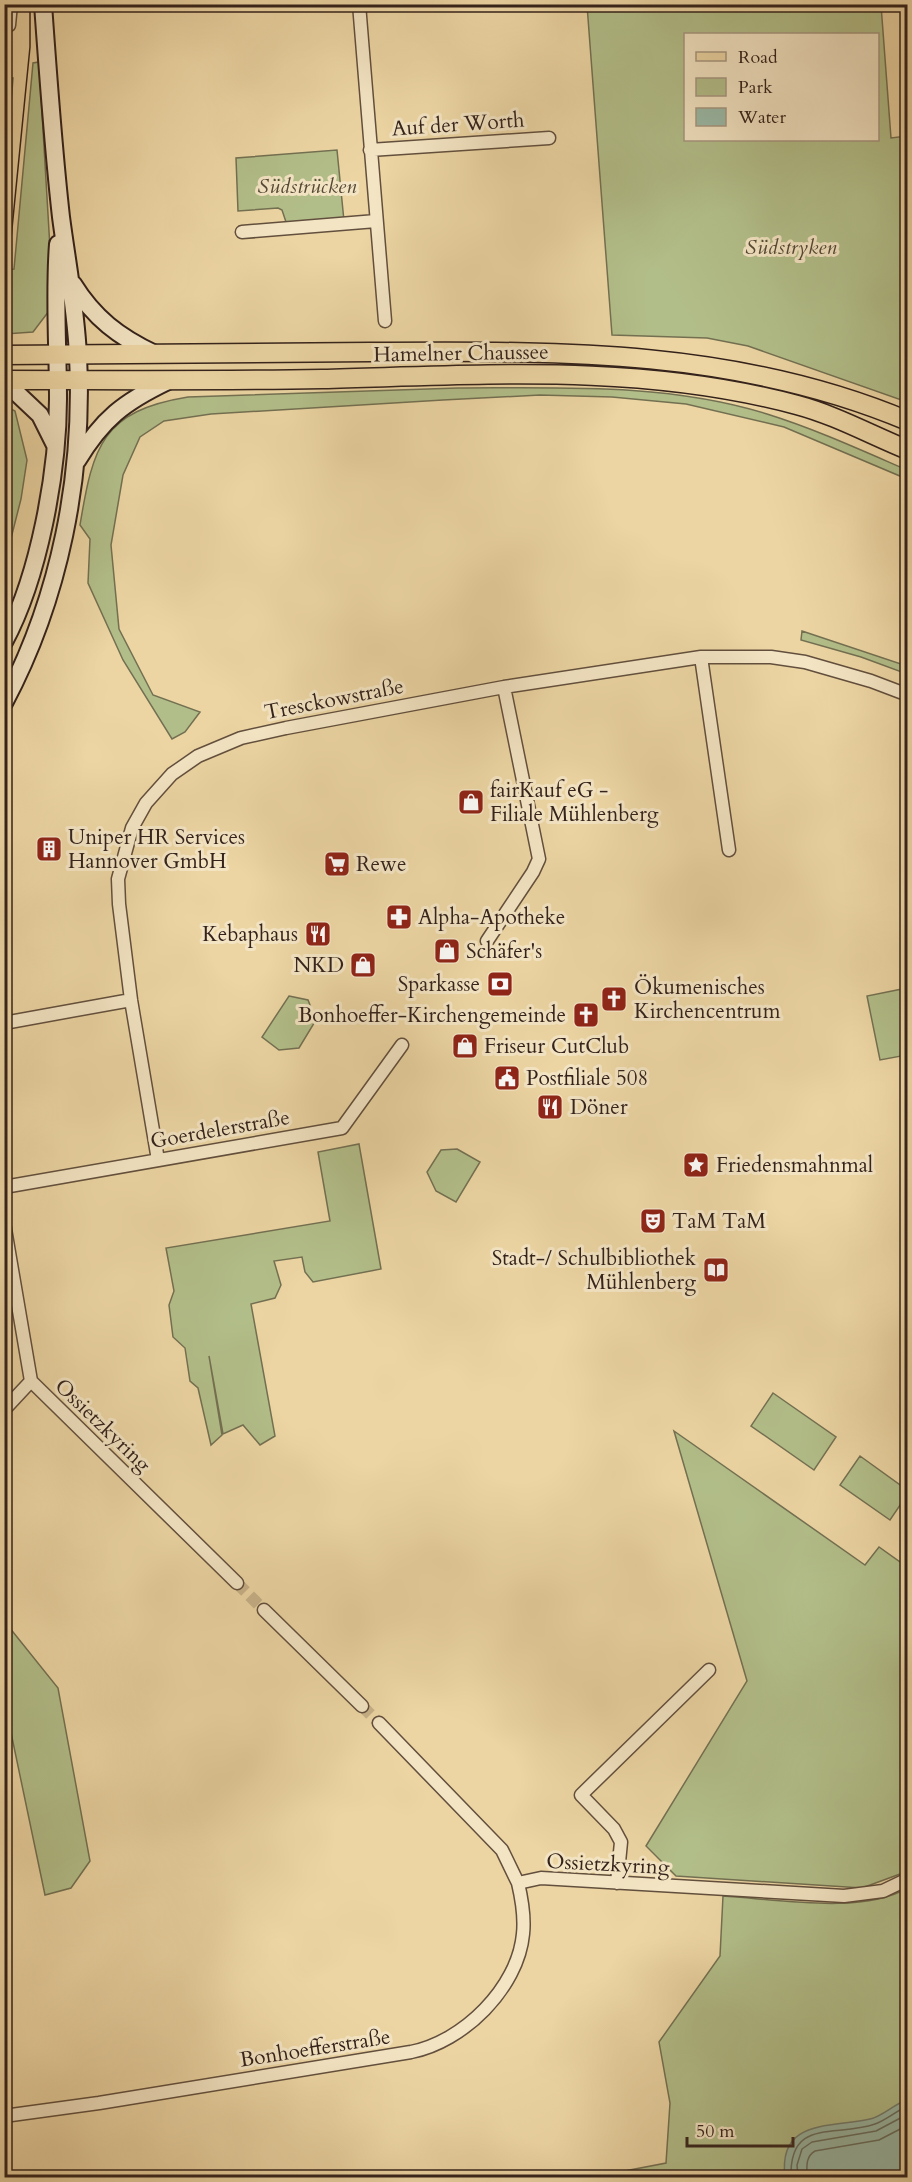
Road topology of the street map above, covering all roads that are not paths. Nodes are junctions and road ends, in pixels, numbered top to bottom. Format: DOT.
graph roads {
  1 [pos="10,4"];
  2 [pos="43,4"];
  3 [pos="358,4"];
  4 [pos="4,26"];
  5 [pos="549,138"];
  6 [pos="370,150"];
  7 [pos="62,219"];
  8 [pos="376,221"];
  9 [pos="242,232"];
  10 [pos="71,280"];
  11 [pos="385,321"];
  12 [pos="57,354"];
  13 [pos="78,354"];
  14 [pos="155,354"];
  15 [pos="4,355"];
  16 [pos="4,381"];
  17 [pos="58,381"];
  18 [pos="79,381"];
  19 [pos="168,381"];
  20 [pos="908,421"];
  21 [pos="56,449"];
  22 [pos="908,450"];
  23 [pos="75,465"];
  24 [pos="4,642"];
  25 [pos="701,657"];
  26 [pos="504,687"];
  27 [pos="908,695"];
  28 [pos="4,703"];
  29 [pos="729,850"];
  30 [pos="487,941"];
  31 [pos="131,1000"];
  32 [pos="4,1023"];
  33 [pos="402,1045"];
  34 [pos="158,1160"];
  35 [pos="4,1187"];
  36 [pos="4,1223"];
  37 [pos="31,1381"];
  38 [pos="4,1410"];
  39 [pos="237,1583"];
  40 [pos="264,1610"];
  41 [pos="709,1670"];
  42 [pos="362,1706"];
  43 [pos="379,1723"];
  44 [pos="908,1879"];
  45 [pos="518,1883"];
  46 [pos="617,1883"];
  47 [pos="4,2115"];
  1 -- 4 [label="street"];
  2 -- 7 [label="main road"];
  3 -- 6 [label="street"];
  5 -- 6 [label="street, Auf der Worth"];
  6 -- 8 [label="street"];
  7 -- 10 [label="main road"];
  7 -- 12 [label="main road"];
  8 -- 9 [label="street"];
  8 -- 11 [label="street"];
  10 -- 13 [label="main road"];
  10 -- 14 [label="main road"];
  12 -- 13 [label="main road, Hamelner Chaussee"];
  12 -- 15 [label="main road, Hamelner Chaussee"];
  12 -- 17 [label="main road"];
  13 -- 14 [label="main road, Hamelner Chaussee"];
  13 -- 18 [label="main road"];
  14 -- 20 [label="main road, Hamelner Chaussee"];
  16 -- 17 [label="main road, Hamelner Chaussee"];
  16 -- 21 [label="main road"];
  17 -- 18 [label="main road, Hamelner Chaussee"];
  17 -- 21 [label="main road"];
  18 -- 19 [label="main road, Hamelner Chaussee"];
  18 -- 23 [label="main road"];
  19 -- 22 [label="main road, Hamelner Chaussee"];
  19 -- 23 [label="main road"];
  21 -- 24 [label="main road"];
  23 -- 28 [label="main road"];
  25 -- 26 [label="street, Tresckowstraße"];
  25 -- 27 [label="street, Tresckowstraße"];
  25 -- 29 [label="street"];
  26 -- 30 [label="street"];
  26 -- 31 [label="street, Tresckowstraße"];
  31 -- 32 [label="street"];
  31 -- 34 [label="street, Tresckowstraße"];
  33 -- 34 [label="street, Goerdelerstraße"];
  34 -- 35 [label="street, Goerdelerstraße"];
  36 -- 37 [label="street, Ossietzkyring"];
  37 -- 38 [label="street"];
  37 -- 39 [label="street, Ossietzkyring"];
  40 -- 42 [label="street"];
  41 -- 46 [label="street"];
  43 -- 45 [label="street, Ossietzkyring"];
  44 -- 46 [label="street, Ossietzkyring"];
  45 -- 46 [label="street, Ossietzkyring"];
  45 -- 47 [label="street, Bonhoefferstraße"];
}
